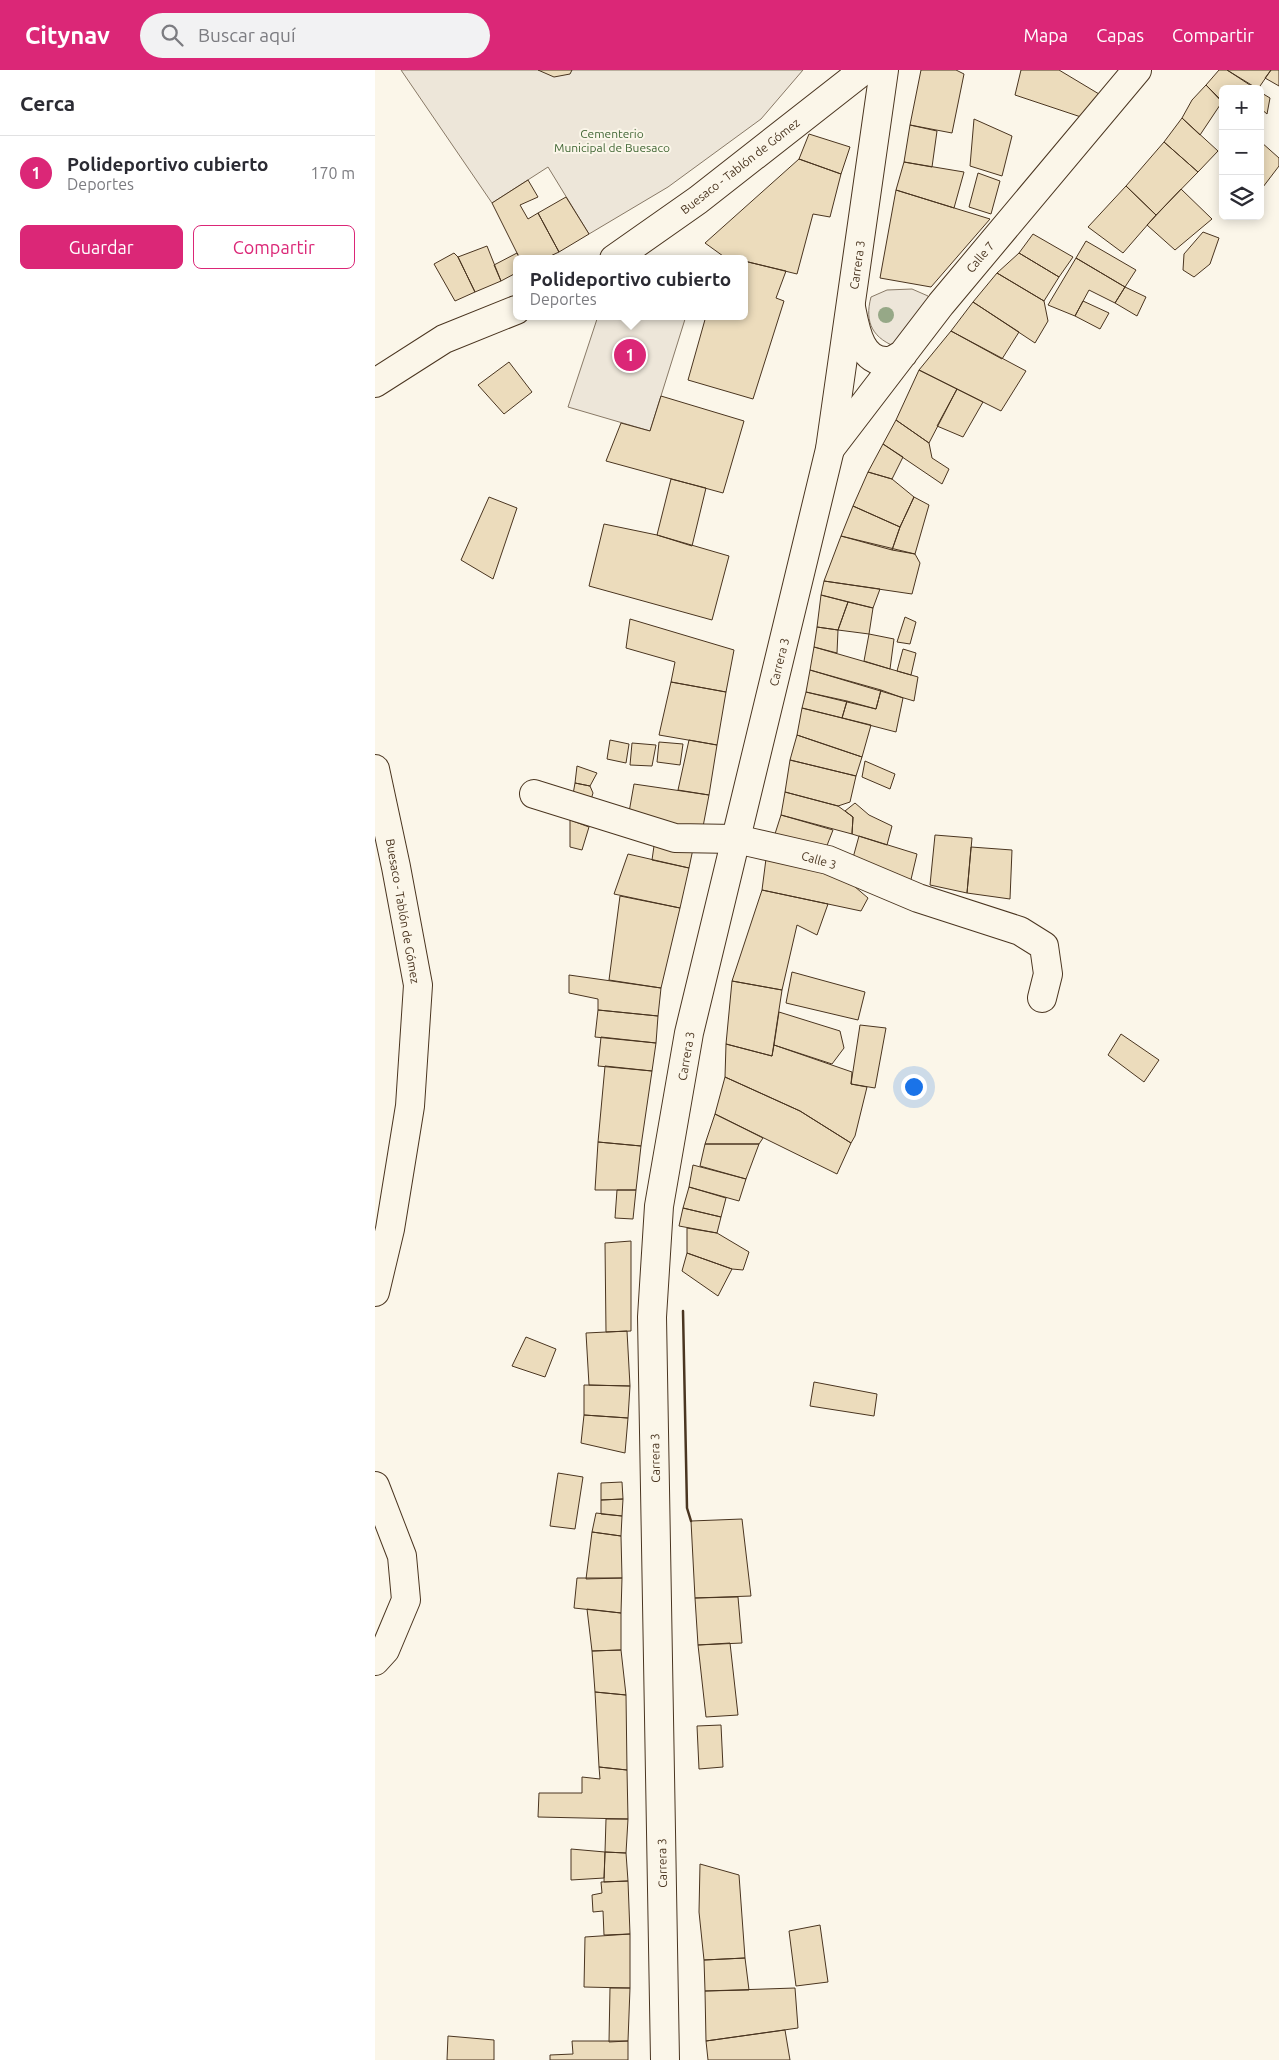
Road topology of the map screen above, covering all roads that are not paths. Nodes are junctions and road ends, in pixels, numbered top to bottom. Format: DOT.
graph roads {
  1 [pos="864,70"];
  2 [pos="884,70"];
  3 [pos="1137,70"];
  4 [pos="620,255"];
  5 [pos="851,307"];
  6 [pos="513,311"];
  7 [pos="903,354"];
  8 [pos="375,383"];
  9 [pos="830,449"];
  10 [pos="375,769"];
  11 [pos="534,794"];
  12 [pos="736,839"];
  13 [pos="1042,998"];
  14 [pos="375,1292"];
  15 [pos="375,1486"];
  16 [pos="375,1661"];
  17 [pos="665,2060"];
  1 -- 4 [label="street, Buesaco - Tablón de Gómez"];
  2 -- 5 [label="street, Carrera 3"];
  3 -- 7 [label="street, Calle 7"];
  5 -- 7 [label="street"];
  5 -- 9 [label="street, Carrera 3"];
  6 -- 8 [label="street"];
  7 -- 9 [label="street, Calle 7"];
  9 -- 12 [label="street, Carrera 3"];
  10 -- 14 [label="street, Buesaco - Tablón de Gómez"];
  11 -- 12 [label="street, Calle 3"];
  12 -- 13 [label="street, Calle 3"];
  12 -- 17 [label="street, Carrera 3"];
  15 -- 16 [label="street"];
}
